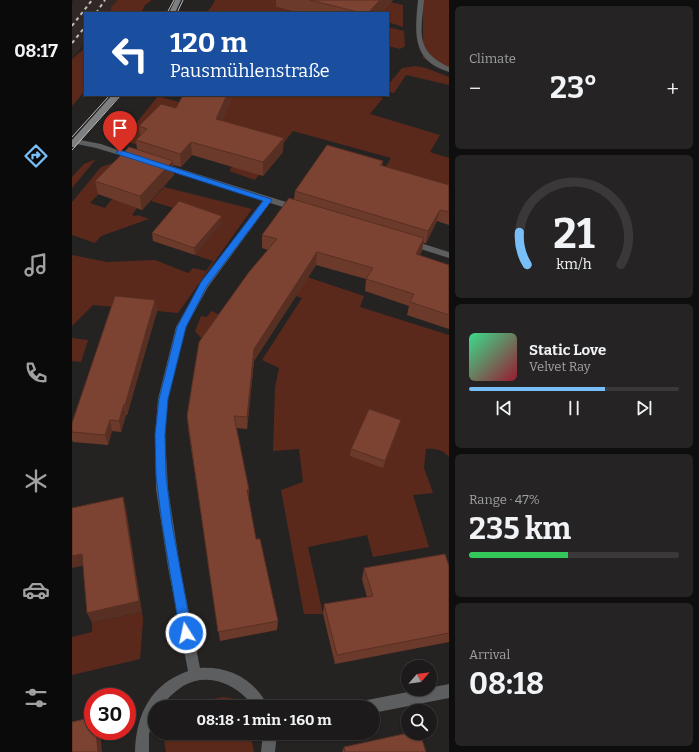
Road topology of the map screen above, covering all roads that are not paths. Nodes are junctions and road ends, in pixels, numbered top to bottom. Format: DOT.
graph roads {
  1 [pos="178,0"];
  2 [pos="421,0"];
  3 [pos="172,12"];
  4 [pos="449,70"];
  5 [pos="115,96"];
  6 [pos="73,143"];
  7 [pos="142,160"];
  8 [pos="157,164"];
  9 [pos="268,200"];
  10 [pos="302,210"];
  11 [pos="405,242"];
  12 [pos="449,255"];
  13 [pos="195,675"];
  14 [pos="449,691"];
  15 [pos="258,700"];
  16 [pos="380,704"];
  17 [pos="269,740"];
  18 [pos="142,752"];
  19 [pos="268,752"];
  1 -- 3 [label="main road"];
  2 -- 4 [label="street"];
  5 -- 6 [label="main road"];
  6 -- 7 [label="street"];
  8 -- 9 [label="street"];
  9 -- 10 [label="street"];
  9 -- 13 [label="street"];
  11 -- 12 [label="street"];
  13 -- 15 [label="street"];
  13 -- 18 [label="street"];
  14 -- 16 [label="street"];
  17 -- 19 [label="street"];
}
